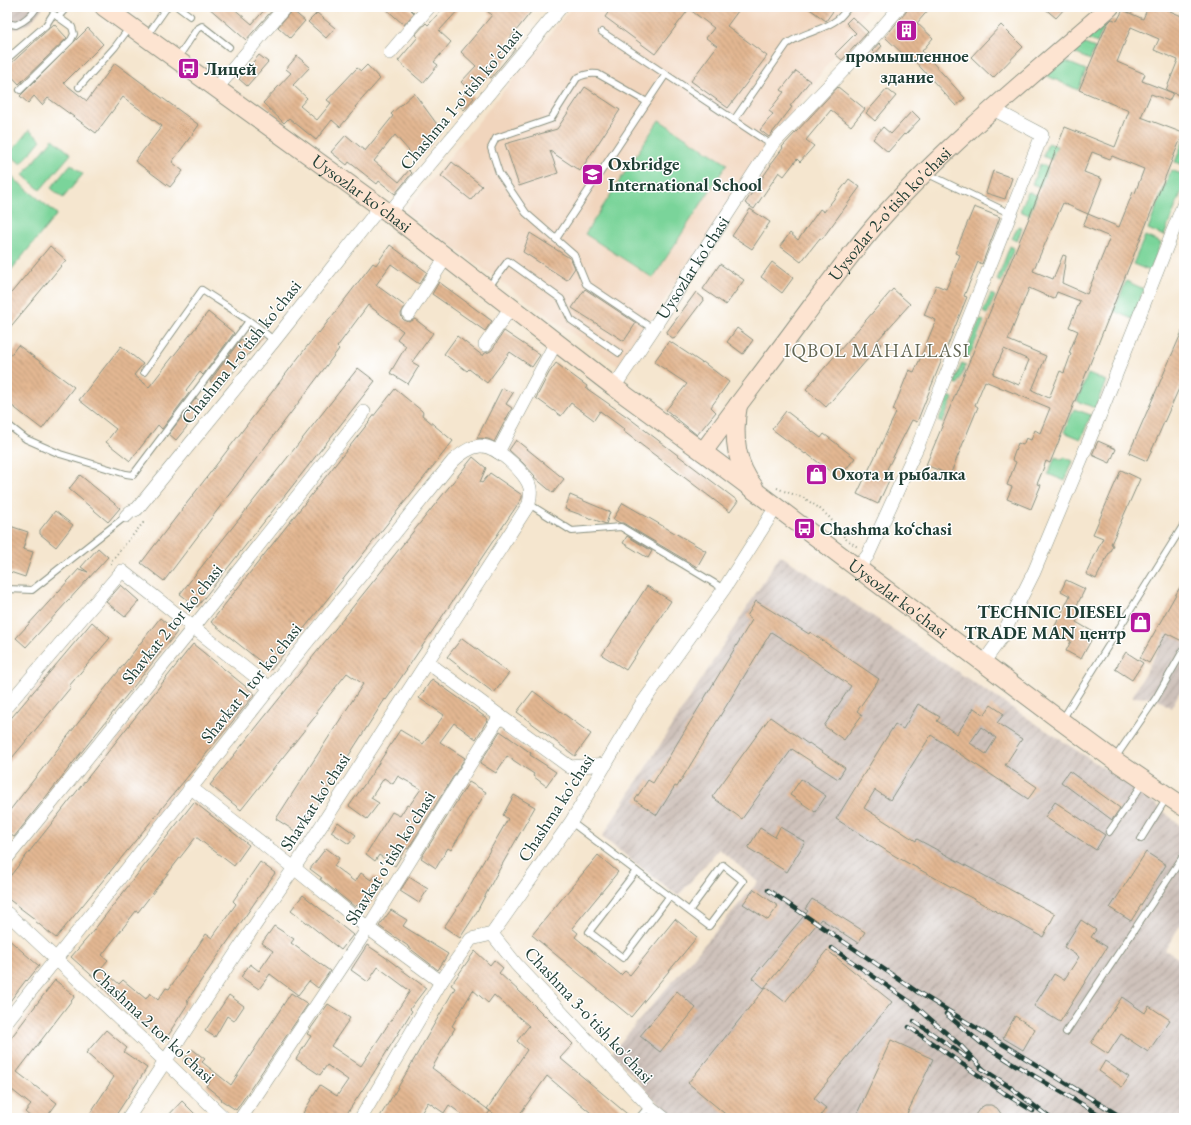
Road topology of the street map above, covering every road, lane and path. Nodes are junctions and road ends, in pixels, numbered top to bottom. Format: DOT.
graph roads {
  1 [pos="37,7"];
  2 [pos="67,7"];
  3 [pos="104,7"];
  4 [pos="167,7"];
  5 [pos="178,7"];
  6 [pos="285,7"];
  7 [pos="429,7"];
  8 [pos="560,7"];
  9 [pos="849,7"];
  10 [pos="900,7"];
  11 [pos="1110,7"];
  12 [pos="190,16"];
  13 [pos="58,17"];
  14 [pos="7,23"];
  15 [pos="130,26"];
  16 [pos="602,32"];
  17 [pos="145,38"];
  18 [pos="229,46"];
  19 [pos="390,52"];
  20 [pos="7,60"];
  21 [pos="176,60"];
  22 [pos="666,74"];
  23 [pos="79,87"];
  24 [pos="216,89"];
  25 [pos="20,90"];
  26 [pos="647,102"];
  27 [pos="993,109"];
  28 [pos="734,120"];
  29 [pos="772,145"];
  30 [pos="925,173"];
  31 [pos="1184,203"];
  32 [pos="385,210"];
  33 [pos="1011,214"];
  34 [pos="556,239"];
  35 [pos="446,257"];
  36 [pos="487,289"];
  37 [pos="511,307"];
  38 [pos="409,314"];
  39 [pos="249,321"];
  40 [pos="653,329"];
  41 [pos="274,341"];
  42 [pos="556,342"];
  43 [pos="485,345"];
  44 [pos="619,352"];
  45 [pos="144,372"];
  46 [pos="614,386"];
  47 [pos="739,404"];
  48 [pos="364,412"];
  49 [pos="7,424"];
  50 [pos="498,452"];
  51 [pos="703,452"];
  52 [pos="767,490"];
  53 [pos="529,504"];
  54 [pos="776,507"];
  55 [pos="131,513"];
  56 [pos="1184,524"];
  57 [pos="863,562"];
  58 [pos="122,572"];
  59 [pos="7,589"];
  60 [pos="724,589"];
  61 [pos="194,628"];
  62 [pos="1184,649"];
  63 [pos="427,662"];
  64 [pos="983,663"];
  65 [pos="270,688"];
  66 [pos="7,706"];
  67 [pos="500,716"];
  68 [pos="1061,722"];
  69 [pos="1114,760"];
  70 [pos="606,764"];
  71 [pos="1145,780"];
  72 [pos="190,787"];
  73 [pos="1168,796"];
  74 [pos="1184,807"];
  75 [pos="571,822"];
  76 [pos="1108,832"];
  77 [pos="1141,839"];
  78 [pos="1184,855"];
  79 [pos="7,858"];
  80 [pos="294,868"];
  81 [pos="636,872"];
  82 [pos="669,896"];
  83 [pos="688,911"];
  84 [pos="7,913"];
  85 [pos="368,928"];
  86 [pos="492,934"];
  87 [pos="56,959"];
  88 [pos="441,982"];
  89 [pos="7,1021"];
  90 [pos="1066,1032"];
  91 [pos="165,1061"];
  92 [pos="649,1106"];
  93 [pos="128,1118"];
  94 [pos="224,1118"];
  95 [pos="241,1118"];
  96 [pos="361,1118"];
  97 [pos="639,1118"];
  98 [pos="664,1118"];
  1 -- 14 [label="lane"];
  2 -- 13 [label="lane"];
  3 -- 15 [label="main road, Uysozlar ko'chasi"];
  4 -- 17 [label="lane"];
  5 -- 12 [label="lane"];
  6 -- 24 [label="street"];
  7 -- 19 [label="street"];
  8 -- 32 [label="street, Chashma 1-o'tish ko'chasi"];
  9 -- 28 [label="lane"];
  10 -- 29 [label="street, Uysozlar ko'chasi"];
  11 -- 27 [label="main road, Uysozlar 2-o'tish ko'chasi"];
  13 -- 20 [label="lane"];
  13 -- 25 [label="lane"];
  15 -- 17 [label="main road, Uysozlar ko'chasi"];
  15 -- 23 [label="lane"];
  16 -- 22 [label="lane"];
  17 -- 21 [label="main road, Uysozlar ko'chasi"];
  18 -- 21 [label="lane"];
  21 -- 24 [label="main road, Uysozlar ko'chasi"];
  22 -- 26 [label="lane"];
  22 -- 28 [label="lane"];
  24 -- 32 [label="main road, Uysozlar ko'chasi"];
  26 -- 34 [label="lane"];
  26 -- 34 [label="lane"];
  27 -- 30 [label="main road, Uysozlar 2-o'tish ko'chasi"];
  27 -- 33 [label="street"];
  28 -- 29 [label="lane"];
  29 -- 40 [label="street, Uysozlar ko'chasi"];
  30 -- 33 [label="lane"];
  30 -- 47 [label="main road, Uysozlar 2-o'tish ko'chasi"];
  31 -- 64 [label="street"];
  32 -- 35 [label="main road, Uysozlar ko'chasi"];
  32 -- 41 [label="street, Chashma 1-o'tish ko'chasi"];
  33 -- 57 [label="street"];
  34 -- 40 [label="lane"];
  35 -- 36 [label="main road, Uysozlar ko'chasi"];
  35 -- 38 [label="street"];
  36 -- 37 [label="main road, Uysozlar ko'chasi"];
  36 -- 44 [label="lane"];
  37 -- 42 [label="main road, Uysozlar ko'chasi"];
  37 -- 43 [label="street"];
  39 -- 41 [label="lane"];
  39 -- 45 [label="lane"];
  39 -- 49 [label="lane"];
  40 -- 46 [label="street, Uysozlar ko'chasi"];
  41 -- 55 [label="street, Chashma 1-o'tish ko'chasi"];
  42 -- 46 [label="main road, Uysozlar ko'chasi"];
  42 -- 50 [label="street"];
  46 -- 51 [label="main road, Uysozlar ko'chasi"];
  47 -- 51 [label="main road, Uysozlar 2-o'tish ko'chasi"];
  47 -- 52 [label="main road"];
  48 -- 61 [label="street, Shavkat 2 tor ko'chasi"];
  50 -- 53 [label="street, Shavkat 1 tor ko'chasi"];
  50 -- 65 [label="street, Shavkat 1 tor ko'chasi"];
  51 -- 52 [label="main road, Uysozlar ko'chasi"];
  52 -- 54 [label="main road, Uysozlar ko'chasi"];
  52 -- 57 [label="path"];
  53 -- 60 [label="lane"];
  53 -- 63 [label="street, Shavkat ko'chasi"];
  54 -- 57 [label="main road, Uysozlar ko'chasi"];
  54 -- 60 [label="street, Chashma ko'chasi"];
  55 -- 58 [label="path"];
  55 -- 59 [label="lane"];
  56 -- 68 [label="lane"];
  57 -- 64 [label="main road, Uysozlar ko'chasi"];
  58 -- 61 [label="street"];
  58 -- 66 [label="street"];
  60 -- 70 [label="street, Chashma ko'chasi"];
  61 -- 65 [label="street"];
  61 -- 79 [label="street, Shavkat 2 tor ko'chasi"];
  62 -- 69 [label="lane"];
  63 -- 67 [label="street"];
  63 -- 80 [label="street, Shavkat ko'chasi"];
  64 -- 68 [label="main road, Uysozlar ko'chasi"];
  65 -- 72 [label="street, Shavkat 1 tor ko'chasi"];
  67 -- 70 [label="street"];
  67 -- 85 [label="street, Shavkat o'tish ko'chasi"];
  68 -- 69 [label="main road, Uysozlar ko'chasi"];
  69 -- 71 [label="main road, Uysozlar ko'chasi"];
  70 -- 75 [label="street, Chashma ko'chasi"];
  71 -- 73 [label="main road, Uysozlar ko'chasi"];
  71 -- 76 [label="lane"];
  72 -- 80 [label="street"];
  72 -- 87 [label="street, Shavkat 1 tor ko'chasi"];
  73 -- 74 [label="main road, Uysozlar ko'chasi"];
  73 -- 77 [label="lane"];
  75 -- 81 [label="lane"];
  75 -- 86 [label="street, Chashma ko'chasi"];
  78 -- 90 [label="lane"];
  80 -- 85 [label="street"];
  80 -- 91 [label="street, Shavkat ko'chasi"];
  81 -- 82 [label="lane"];
  81 -- 82 [label="lane"];
  82 -- 83 [label="lane"];
  83 -- 83 [label="lane"];
  84 -- 87 [label="street, Chashma 2 tor ko'chasi"];
  85 -- 88 [label="street"];
  85 -- 95 [label="street, Shavkat o'tish ko'chasi"];
  86 -- 88 [label="street"];
  86 -- 92 [label="street, Chashma 3-o'tish ko'chasi"];
  87 -- 89 [label="street, Shavkat 1 tor ko'chasi"];
  87 -- 91 [label="street, Chashma 2 tor ko'chasi"];
  88 -- 96 [label="street"];
  91 -- 93 [label="street, Shavkat ko'chasi"];
  91 -- 94 [label="street, Chashma 2 tor ko'chasi"];
  92 -- 97 [label="lane"];
  92 -- 98 [label="street, Chashma 3-o'tish ko'chasi"];
}
